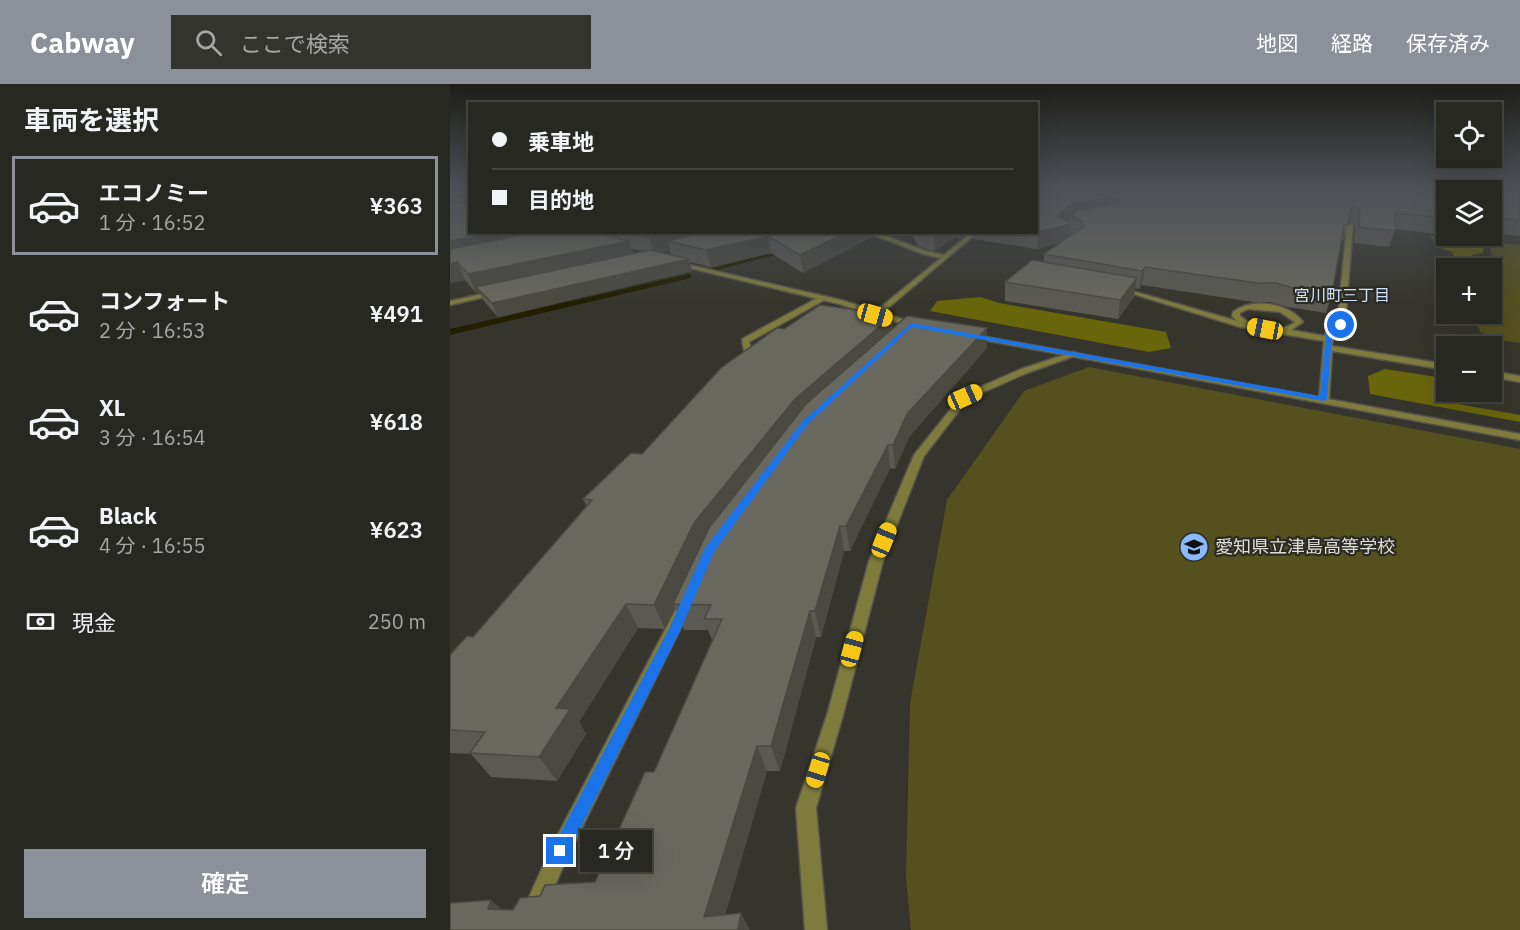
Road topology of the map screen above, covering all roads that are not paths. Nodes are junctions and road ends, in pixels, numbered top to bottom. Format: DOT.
graph roads {
  1 [pos="1350,225"];
  2 [pos="873,234"];
  3 [pos="974,234"];
  4 [pos="946,257"];
  5 [pos="665,261"];
  6 [pos="1111,288"];
  7 [pos="507,291"];
  8 [pos="824,298"];
  9 [pos="450,303"];
  10 [pos="875,315"];
  11 [pos="912,328"];
  12 [pos="1265,329"];
  13 [pos="958,333"];
  14 [pos="1328,343"];
  15 [pos="1076,354"];
  16 [pos="1436,365"];
  17 [pos="732,374"];
  18 [pos="1502,376"];
  19 [pos="1520,379"];
  20 [pos="1324,399"];
  21 [pos="1520,436"];
  22 [pos="692,590"];
  23 [pos="534,910"];
  24 [pos="816,930"];
  1 -- 14 [label="street"];
  2 -- 4 [label="street"];
  3 -- 4 [label="street"];
  4 -- 10 [label="street"];
  5 -- 8 [label="street"];
  6 -- 12 [label="street"];
  7 -- 9 [label="street"];
  8 -- 10 [label="street"];
  8 -- 17 [label="street"];
  10 -- 11 [label="street"];
  12 -- 12 [label="street"];
  12 -- 14 [label="street"];
  13 -- 15 [label="street"];
  14 -- 16 [label="street"];
  14 -- 20 [label="street"];
  15 -- 20 [label="street"];
  15 -- 24 [label="street"];
  18 -- 19 [label="street"];
  20 -- 21 [label="street"];
  22 -- 23 [label="street"];
}
